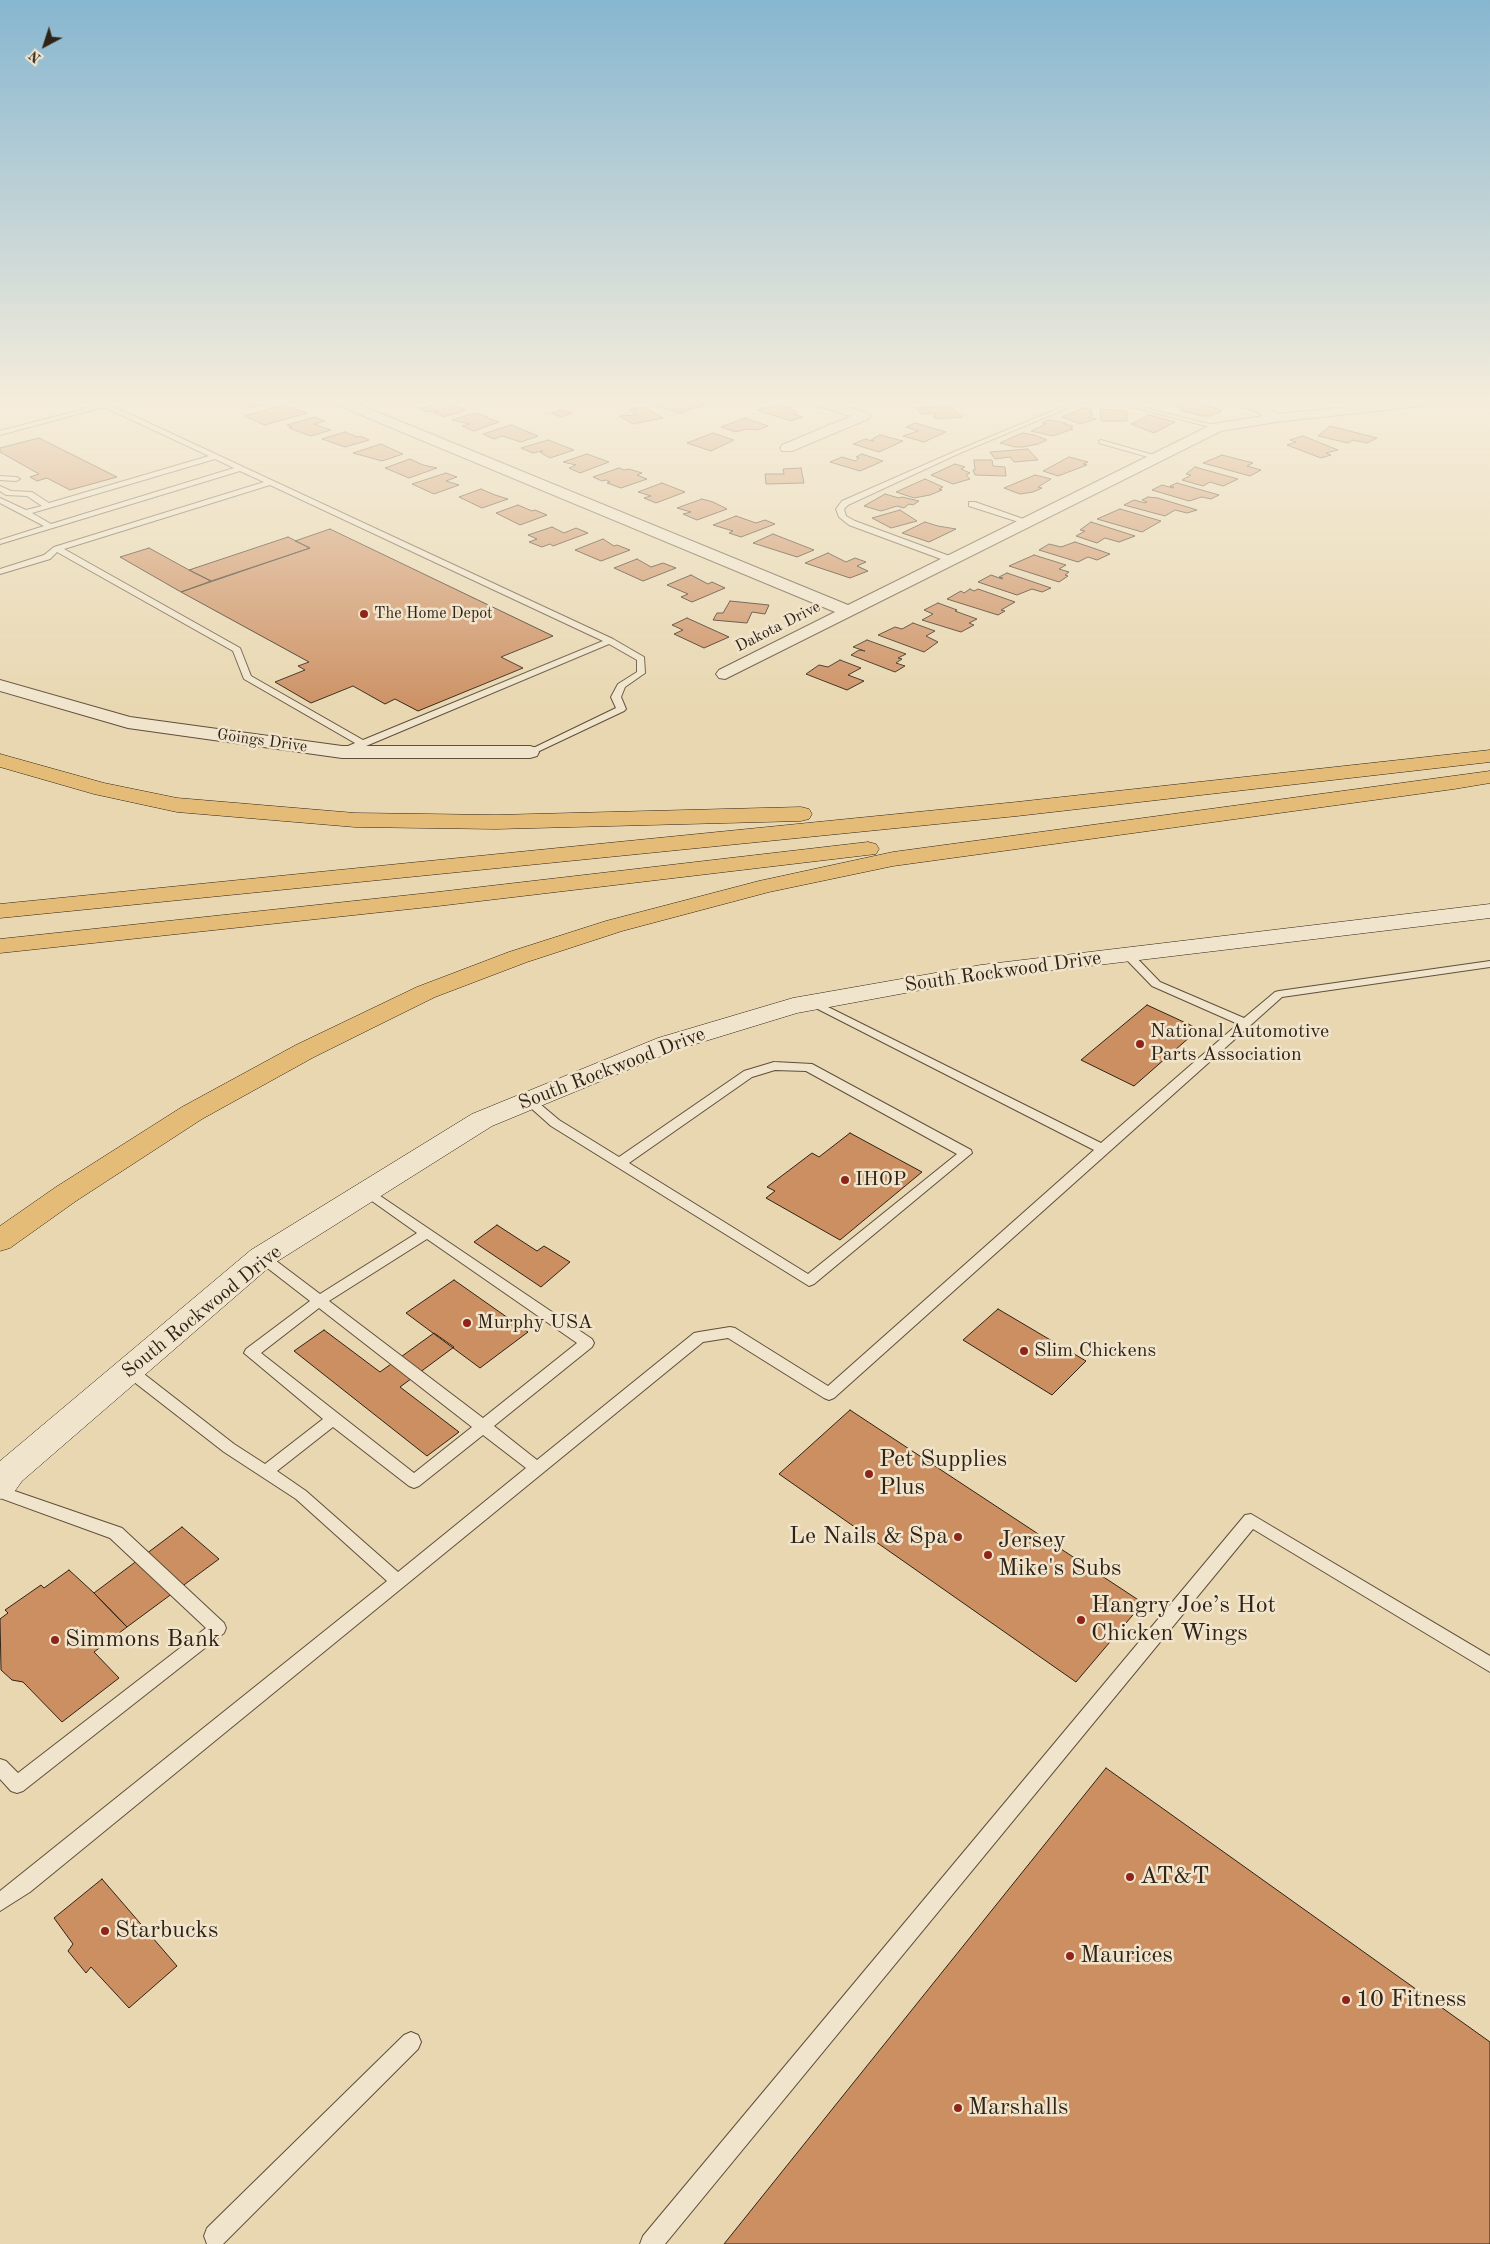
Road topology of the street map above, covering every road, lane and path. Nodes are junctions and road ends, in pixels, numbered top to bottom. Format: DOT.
graph roads {
  1 [pos="13,507"];
  2 [pos="46,507"];
  3 [pos="113,507"];
  4 [pos="192,507"];
  5 [pos="324,507"];
  6 [pos="594,507"];
  7 [pos="842,507"];
  8 [pos="980,507"];
  9 [pos="1058,507"];
  10 [pos="25,513"];
  11 [pos="1028,522"];
  12 [pos="50,526"];
  13 [pos="0,542"];
  14 [pos="57,549"];
  15 [pos="952,560"];
  16 [pos="0,572"];
  17 [pos="847,612"];
  18 [pos="610,641"];
  19 [pos="725,674"];
  20 [pos="0,685"];
  21 [pos="363,744"];
  22 [pos="342,752"];
  23 [pos="530,752"];
  24 [pos="1490,756"];
  25 [pos="0,760"];
  26 [pos="1490,776"];
  27 [pos="1017,809"];
  28 [pos="0,911"];
  29 [pos="1490,911"];
  30 [pos="0,946"];
  31 [pos="1128,955"];
  32 [pos="1490,964"];
  33 [pos="812,1003"];
  34 [pos="1245,1023"];
  35 [pos="530,1101"];
  36 [pos="1102,1150"];
  37 [pos="620,1163"];
  38 [pos="368,1191"];
  39 [pos="427,1233"];
  40 [pos="0,1241"];
  41 [pos="262,1257"];
  42 [pos="319,1301"];
  43 [pos="130,1371"];
  44 [pos="334,1419"];
  45 [pos="484,1427"];
  46 [pos="537,1468"];
  47 [pos="265,1472"];
  48 [pos="0,1485"];
  49 [pos="0,1492"];
  50 [pos="398,1581"];
  51 [pos="1490,1666"];
  52 [pos="0,1767"];
  53 [pos="0,1902"];
  54 [pos="411,2042"];
  55 [pos="215,2236"];
  56 [pos="651,2244"];
  1 -- 10 [label="lane"];
  2 -- 10 [label="lane"];
  3 -- 12 [label="lane"];
  4 -- 14 [label="lane"];
  5 -- 18 [label="lane"];
  6 -- 17 [label="street, Dakota Drive"];
  7 -- 15 [label="lane"];
  8 -- 11 [label="lane"];
  9 -- 11 [label="street, Dakota Drive"];
  10 -- 12 [label="lane"];
  11 -- 15 [label="street, Dakota Drive"];
  12 -- 13 [label="lane"];
  14 -- 16 [label="lane"];
  14 -- 21 [label="lane"];
  15 -- 17 [label="street, Dakota Drive"];
  17 -- 19 [label="street, Dakota Drive"];
  18 -- 21 [label="lane"];
  18 -- 23 [label="lane"];
  20 -- 22 [label="street, Goings Drive"];
  21 -- 22 [label="lane"];
  22 -- 23 [label="street, Goings Drive"];
  24 -- 27 [label="highway"];
  25 -- 27 [label="highway"];
  26 -- 30 [label="highway"];
  26 -- 40 [label="highway"];
  27 -- 28 [label="highway"];
  29 -- 31 [label="main road, South Rockwood Drive"];
  31 -- 33 [label="main road, South Rockwood Drive"];
  31 -- 34 [label="lane"];
  32 -- 34 [label="lane"];
  33 -- 35 [label="main road, South Rockwood Drive"];
  33 -- 36 [label="lane"];
  34 -- 36 [label="lane"];
  35 -- 37 [label="lane"];
  35 -- 38 [label="main road, South Rockwood Drive"];
  36 -- 46 [label="lane"];
  37 -- 37 [label="lane"];
  38 -- 39 [label="lane"];
  38 -- 41 [label="main road, South Rockwood Drive"];
  39 -- 42 [label="lane"];
  39 -- 45 [label="lane"];
  41 -- 42 [label="lane"];
  41 -- 43 [label="main road, South Rockwood Drive"];
  42 -- 44 [label="lane"];
  42 -- 45 [label="lane"];
  43 -- 47 [label="lane"];
  43 -- 48 [label="main road, South Rockwood Drive"];
  44 -- 45 [label="lane"];
  44 -- 47 [label="lane"];
  45 -- 46 [label="lane"];
  46 -- 50 [label="lane"];
  47 -- 50 [label="lane"];
  49 -- 52 [label="lane"];
  50 -- 53 [label="lane"];
  51 -- 56 [label="lane"];
  54 -- 55 [label="lane"];
}
